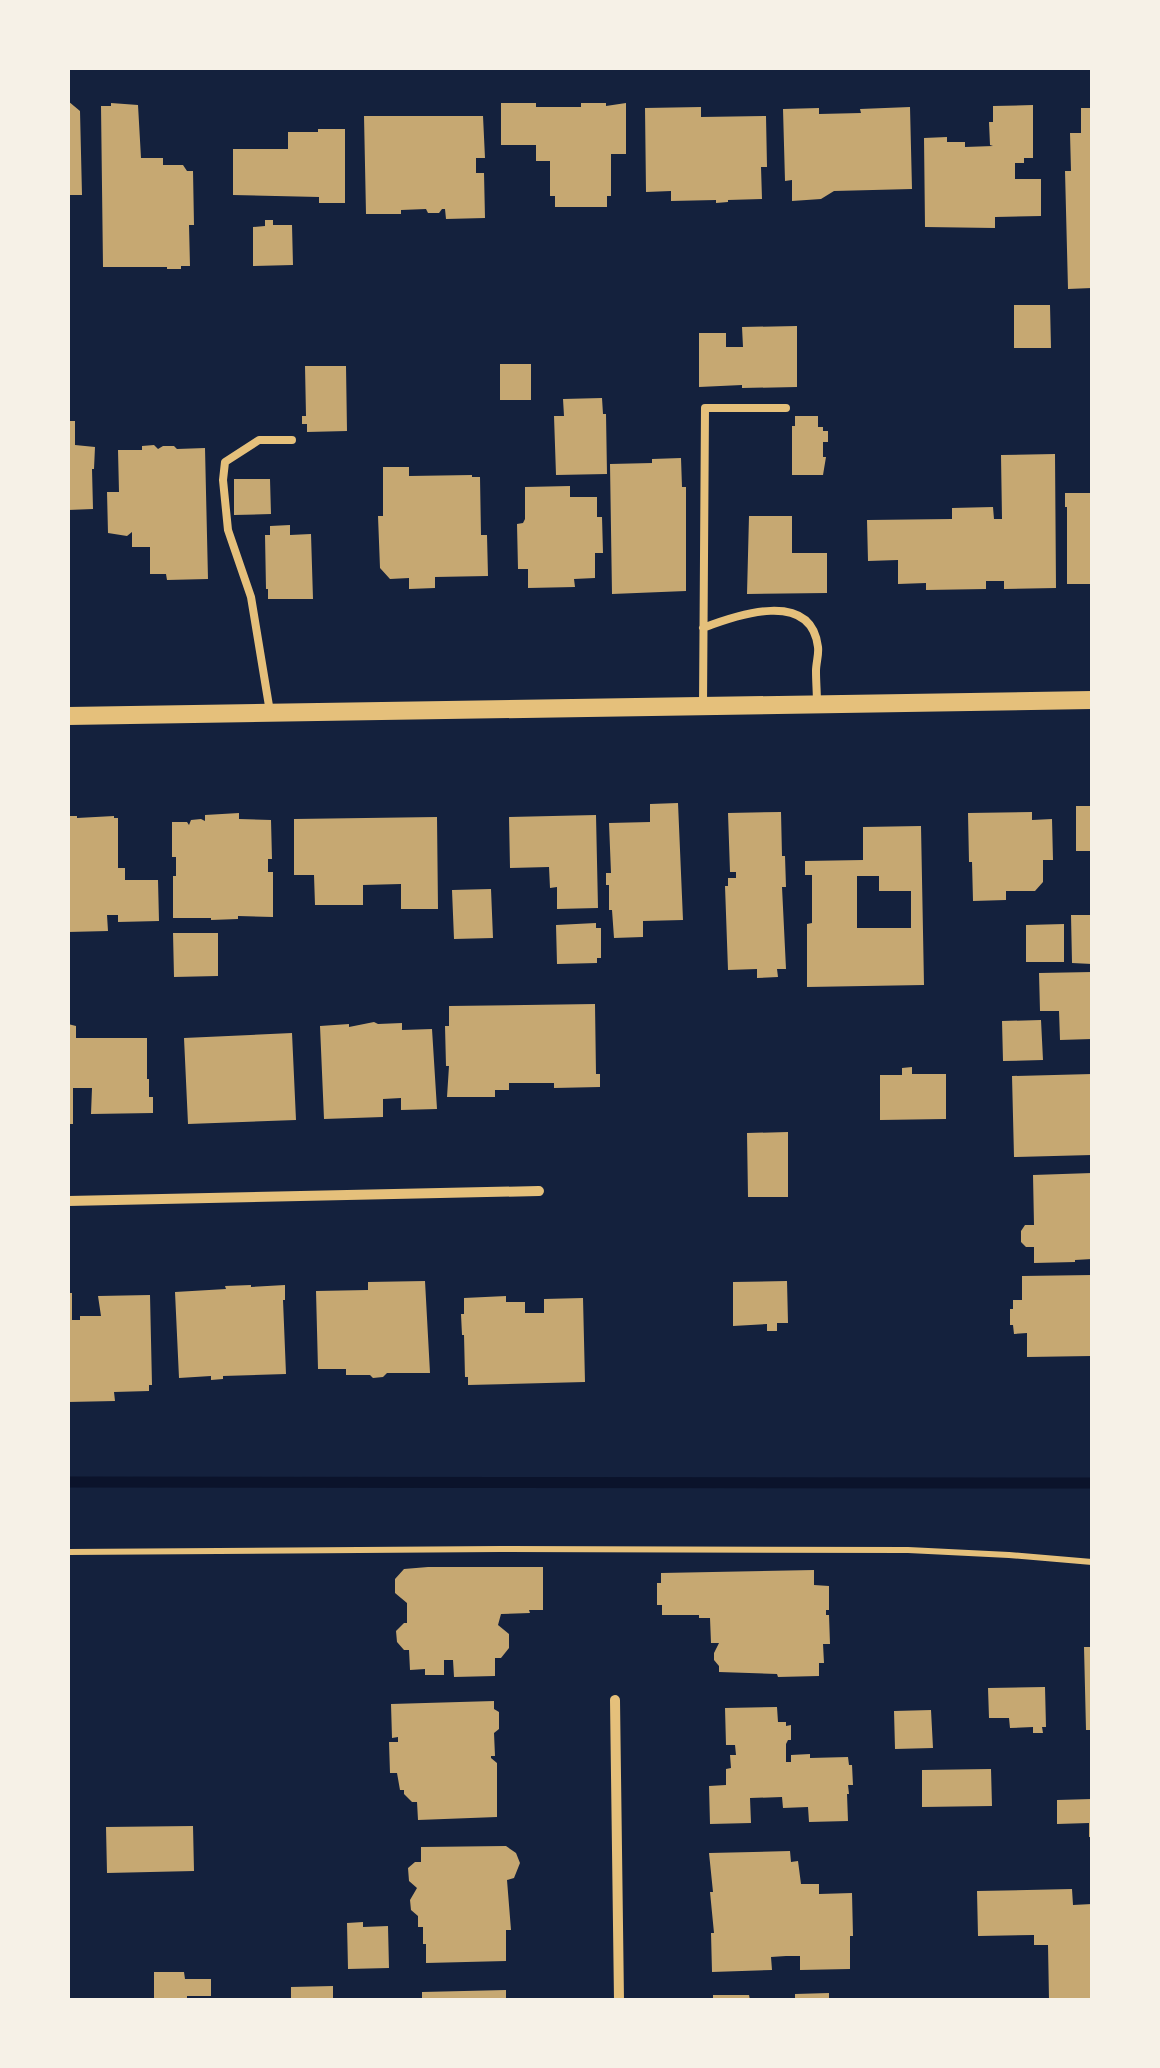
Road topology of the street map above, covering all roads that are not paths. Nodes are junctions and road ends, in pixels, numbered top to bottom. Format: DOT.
graph roads {
  1 [pos="786,408"];
  2 [pos="292,440"];
  3 [pos="703,628"];
  4 [pos="1092,700"];
  5 [pos="818,704"];
  6 [pos="703,705"];
  7 [pos="270,712"];
  8 [pos="68,716"];
  9 [pos="539,1191"];
  10 [pos="68,1200"];
  11 [pos="615,1700"];
  12 [pos="619,2000"];
  1 -- 3 [label="lane"];
  2 -- 7 [label="lane"];
  3 -- 5 [label="lane"];
  3 -- 6 [label="lane"];
  4 -- 5 [label="street"];
  5 -- 6 [label="street"];
  6 -- 7 [label="street"];
  7 -- 8 [label="street"];
  9 -- 10 [label="street"];
  11 -- 12 [label="street"];
}
